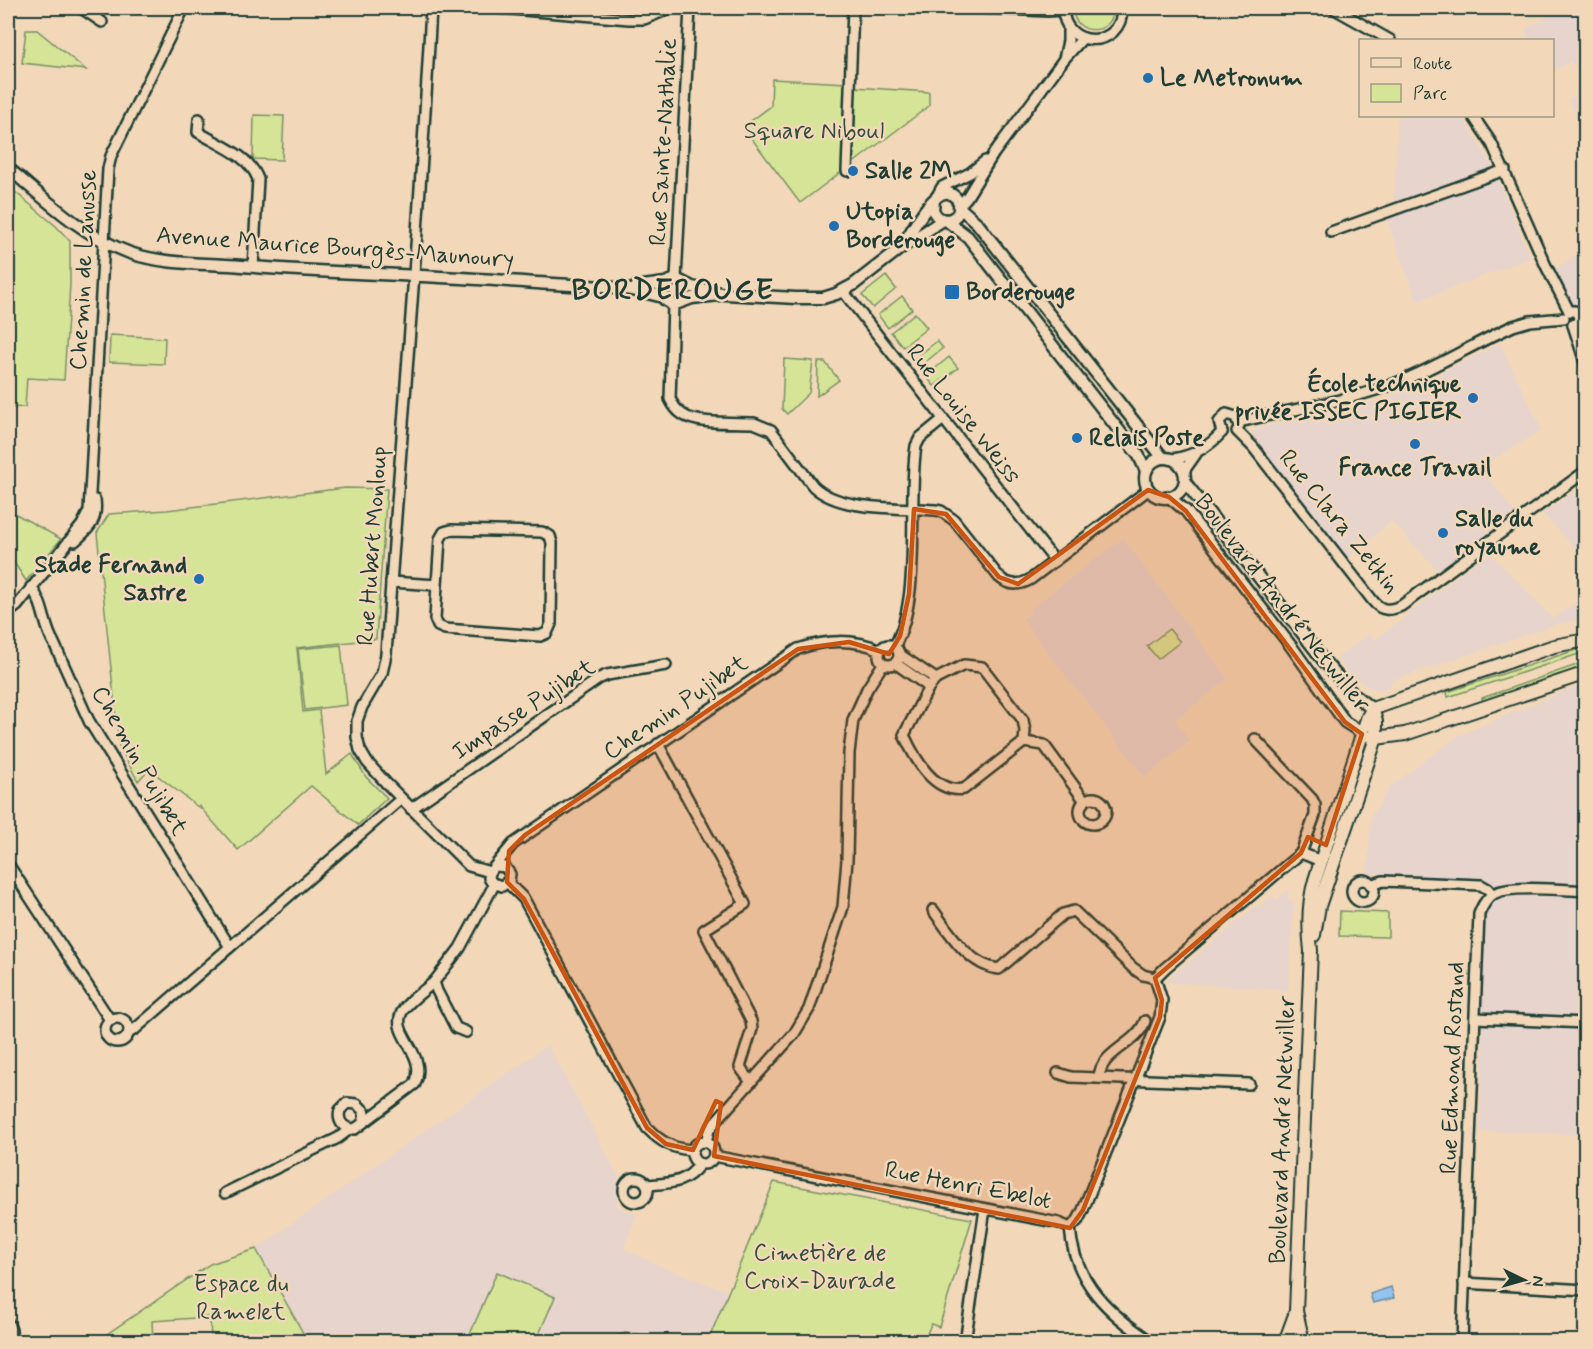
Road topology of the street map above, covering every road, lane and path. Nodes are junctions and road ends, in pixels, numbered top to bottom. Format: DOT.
graph roads {
  1 [pos="81,8"];
  2 [pos="184,8"];
  3 [pos="431,8"];
  4 [pos="497,8"];
  5 [pos="617,8"];
  6 [pos="624,8"];
  7 [pos="671,8"];
  8 [pos="690,8"];
  9 [pos="853,8"];
  10 [pos="981,8"];
  11 [pos="1122,8"];
  12 [pos="1334,8"];
  13 [pos="1063,9"];
  14 [pos="620,18"];
  15 [pos="102,22"];
  16 [pos="1068,27"];
  17 [pos="1083,38"];
  18 [pos="1388,39"];
  19 [pos="1064,59"];
  20 [pos="1474,117"];
  21 [pos="199,118"];
  22 [pos="994,153"];
  23 [pos="8,168"];
  24 [pos="1505,170"];
  25 [pos="847,171"];
  26 [pos="936,198"];
  27 [pos="959,207"];
  28 [pos="944,220"];
  29 [pos="1331,232"];
  30 [pos="106,241"];
  31 [pos="902,247"];
  32 [pos="254,267"];
  33 [pos="415,275"];
  34 [pos="675,282"];
  35 [pos="616,289"];
  36 [pos="843,291"];
  37 [pos="725,294"];
  38 [pos="663,297"];
  39 [pos="685,300"];
  40 [pos="673,305"];
  41 [pos="1567,314"];
  42 [pos="1582,315"];
  43 [pos="1573,325"];
  44 [pos="1586,365"];
  45 [pos="942,420"];
  46 [pos="1238,426"];
  47 [pos="1222,432"];
  48 [pos="1197,452"];
  49 [pos="1168,458"];
  50 [pos="1146,471"];
  51 [pos="1586,471"];
  52 [pos="1184,477"];
  53 [pos="1149,490"];
  54 [pos="1169,498"];
  55 [pos="914,509"];
  56 [pos="1055,561"];
  57 [pos="391,582"];
  58 [pos="437,585"];
  59 [pos="32,587"];
  60 [pos="8,613"];
  61 [pos="1586,640"];
  62 [pos="880,650"];
  63 [pos="896,655"];
  64 [pos="883,664"];
  65 [pos="666,665"];
  66 [pos="1586,673"];
  67 [pos="936,679"];
  68 [pos="929,687"];
  69 [pos="1372,709"];
  70 [pos="1362,734"];
  71 [pos="1376,738"];
  72 [pos="1254,739"];
  73 [pos="1023,742"];
  74 [pos="658,744"];
  75 [pos="402,799"];
  76 [pos="1085,801"];
  77 [pos="411,808"];
  78 [pos="1317,841"];
  79 [pos="509,851"];
  80 [pos="1301,854"];
  81 [pos="1321,861"];
  82 [pos="8,864"];
  83 [pos="493,869"];
  84 [pos="509,872"];
  85 [pos="507,882"];
  86 [pos="494,885"];
  87 [pos="1371,885"];
  88 [pos="1586,891"];
  89 [pos="1492,894"];
  90 [pos="933,910"];
  91 [pos="230,947"];
  92 [pos="1311,951"];
  93 [pos="1155,978"];
  94 [pos="434,982"];
  95 [pos="1474,1018"];
  96 [pos="110,1020"];
  97 [pos="1145,1021"];
  98 [pos="1586,1023"];
  99 [pos="129,1032"];
  100 [pos="466,1032"];
  101 [pos="1058,1073"];
  102 [pos="1099,1078"];
  103 [pos="1135,1079"];
  104 [pos="752,1082"];
  105 [pos="1249,1084"];
  106 [pos="364,1120"];
  107 [pos="350,1129"];
  108 [pos="706,1142"];
  109 [pos="693,1150"];
  110 [pos="714,1156"];
  111 [pos="700,1164"];
  112 [pos="647,1185"];
  113 [pos="225,1193"];
  114 [pos="985,1209"];
  115 [pos="1070,1228"];
  116 [pos="1464,1283"];
  117 [pos="1586,1290"];
  118 [pos="1296,1311"];
  119 [pos="8,1323"];
  120 [pos="12,1341"];
  121 [pos="965,1341"];
  122 [pos="1152,1341"];
  123 [pos="1285,1341"];
  124 [pos="1303,1341"];
  125 [pos="1462,1341"];
  1 -- 15 [label="street"];
  2 -- 30 [label="street, Chemin de Lanusse"];
  3 -- 33 [label="street, Rue Hubert Monloup"];
  4 -- 14 [label="street"];
  5 -- 14 [label="street"];
  6 -- 14 [label="street"];
  7 -- 14 [label="street"];
  8 -- 34 [label="street, Rue Sainte-Nathalie"];
  9 -- 25 [label="street"];
  10 -- 13 [label="street"];
  11 -- 17 [label="street"];
  12 -- 18 [label="street"];
  13 -- 16 [label="street"];
  16 -- 17 [label="street"];
  16 -- 19 [label="street"];
  17 -- 19 [label="street"];
  19 -- 22 [label="street, Avenue Maurice Bourgès-Maunoury"];
  20 -- 24 [label="street"];
  21 -- 32 [label="street"];
  22 -- 26 [label="street, Avenue Maurice Bourgès-Maunoury"];
  22 -- 27 [label="street, Avenue Maurice Bourgès-Maunoury"];
  23 -- 30 [label="street, Avenue Maurice Bourgès-Maunoury"];
  24 -- 29 [label="street"];
  24 -- 41 [label="street"];
  26 -- 27 [label="street"];
  26 -- 28 [label="street"];
  26 -- 31 [label="street, Avenue Maurice Bourgès-Maunoury"];
  27 -- 28 [label="street"];
  27 -- 49 [label="street"];
  28 -- 31 [label="street, Avenue Maurice Bourgès-Maunoury"];
  28 -- 50 [label="street"];
  30 -- 32 [label="street, Avenue Maurice Bourgès-Maunoury"];
  30 -- 59 [label="street, Chemin de Lanusse"];
  31 -- 36 [label="street, Avenue Maurice Bourgès-Maunoury"];
  32 -- 33 [label="street, Avenue Maurice Bourgès-Maunoury"];
  33 -- 35 [label="street, Avenue Maurice Bourgès-Maunoury"];
  33 -- 57 [label="street, Rue Hubert Monloup"];
  34 -- 35 [label="street, Avenue Maurice Bourgès-Maunoury"];
  34 -- 37 [label="street, Avenue Maurice Bourgès-Maunoury"];
  34 -- 38 [label="street"];
  34 -- 39 [label="street"];
  35 -- 38 [label="street, Avenue Maurice Bourgès-Maunoury"];
  36 -- 37 [label="street, Avenue Maurice Bourgès-Maunoury"];
  36 -- 45 [label="street, Rue Louise Weiss"];
  37 -- 39 [label="street, Avenue Maurice Bourgès-Maunoury"];
  38 -- 40 [label="street"];
  39 -- 40 [label="street"];
  40 -- 55 [label="street"];
  41 -- 42 [label="street"];
  41 -- 43 [label="street"];
  41 -- 46 [label="street"];
  42 -- 43 [label="street"];
  43 -- 44 [label="street"];
  45 -- 55 [label="street"];
  45 -- 56 [label="street, Rue Louise Weiss"];
  46 -- 47 [label="street"];
  46 -- 47 [label="street"];
  46 -- 51 [label="street, Rue Clara Zetkin"];
  47 -- 48 [label="street"];
  48 -- 49 [label="street"];
  48 -- 52 [label="street"];
  49 -- 50 [label="street"];
  49 -- 52 [label="street"];
  50 -- 53 [label="street"];
  52 -- 54 [label="street"];
  52 -- 69 [label="street, Boulevard André Netwiller"];
  53 -- 54 [label="street"];
  53 -- 56 [label="street"];
  54 -- 70 [label="street, Boulevard André Netwiller"];
  55 -- 56 [label="street"];
  55 -- 63 [label="street"];
  57 -- 58 [label="street"];
  57 -- 75 [label="street, Rue Hubert Monloup"];
  58 -- 58 [label="street"];
  59 -- 60 [label="street, Chemin de Lanusse"];
  59 -- 91 [label="street, Chemin Pujibet"];
  61 -- 69 [label="main road"];
  62 -- 63 [label="street"];
  62 -- 64 [label="street"];
  62 -- 74 [label="street, Chemin Pujibet"];
  63 -- 64 [label="street"];
  63 -- 67 [label="street"];
  63 -- 68 [label="street"];
  64 -- 104 [label="street"];
  65 -- 77 [label="street, Impasse Pujibet"];
  66 -- 71 [label="main road"];
  67 -- 68 [label="street"];
  67 -- 73 [label="street"];
  68 -- 73 [label="street"];
  69 -- 70 [label="main road, Boulevard André Netwiller"];
  69 -- 71 [label="main road, Boulevard André Netwiller"];
  70 -- 71 [label="street, Boulevard André Netwiller"];
  70 -- 78 [label="main road, Boulevard André Netwiller"];
  71 -- 92 [label="main road, Boulevard André Netwiller"];
  72 -- 78 [label="street"];
  73 -- 76 [label="street"];
  74 -- 79 [label="street, Chemin Pujibet"];
  74 -- 104 [label="street"];
  75 -- 77 [label="street"];
  75 -- 91 [label="street"];
  77 -- 83 [label="street"];
  78 -- 80 [label="street"];
  78 -- 81 [label="main road, Boulevard André Netwiller"];
  79 -- 83 [label="street, Chemin Pujibet"];
  79 -- 84 [label="street"];
  80 -- 81 [label="street"];
  80 -- 93 [label="street"];
  81 -- 92 [label="main road, Boulevard André Netwiller"];
  82 -- 96 [label="street"];
  83 -- 84 [label="street"];
  83 -- 86 [label="street"];
  84 -- 85 [label="street"];
  85 -- 86 [label="street"];
  85 -- 109 [label="street"];
  86 -- 94 [label="street"];
  87 -- 89 [label="street"];
  88 -- 89 [label="street"];
  89 -- 95 [label="street, Rue Edmond Rostand"];
  90 -- 93 [label="street"];
  91 -- 99 [label="street"];
  92 -- 118 [label="main road, Boulevard André Netwiller"];
  93 -- 103 [label="street"];
  94 -- 100 [label="street"];
  94 -- 106 [label="street"];
  95 -- 98 [label="street"];
  95 -- 116 [label="street, Rue Edmond Rostand"];
  96 -- 99 [label="street"];
  96 -- 99 [label="street"];
  97 -- 102 [label="street"];
  101 -- 102 [label="street"];
  102 -- 103 [label="street"];
  103 -- 105 [label="street"];
  103 -- 115 [label="street"];
  104 -- 108 [label="street"];
  106 -- 107 [label="street"];
  106 -- 107 [label="street"];
  107 -- 113 [label="street"];
  108 -- 109 [label="street"];
  108 -- 110 [label="street"];
  109 -- 111 [label="street"];
  110 -- 111 [label="street"];
  110 -- 114 [label="street, Rue Henri Ebelot"];
  111 -- 112 [label="street"];
  114 -- 115 [label="street, Rue Henri Ebelot"];
  114 -- 121 [label="street"];
  115 -- 122 [label="street, Rue Henri Ebelot"];
  116 -- 117 [label="street"];
  116 -- 125 [label="street, Rue Edmond Rostand"];
  118 -- 123 [label="main road, Boulevard André Netwiller"];
  118 -- 124 [label="main road, Boulevard André Netwiller"];
  119 -- 120 [label="street"];
}
